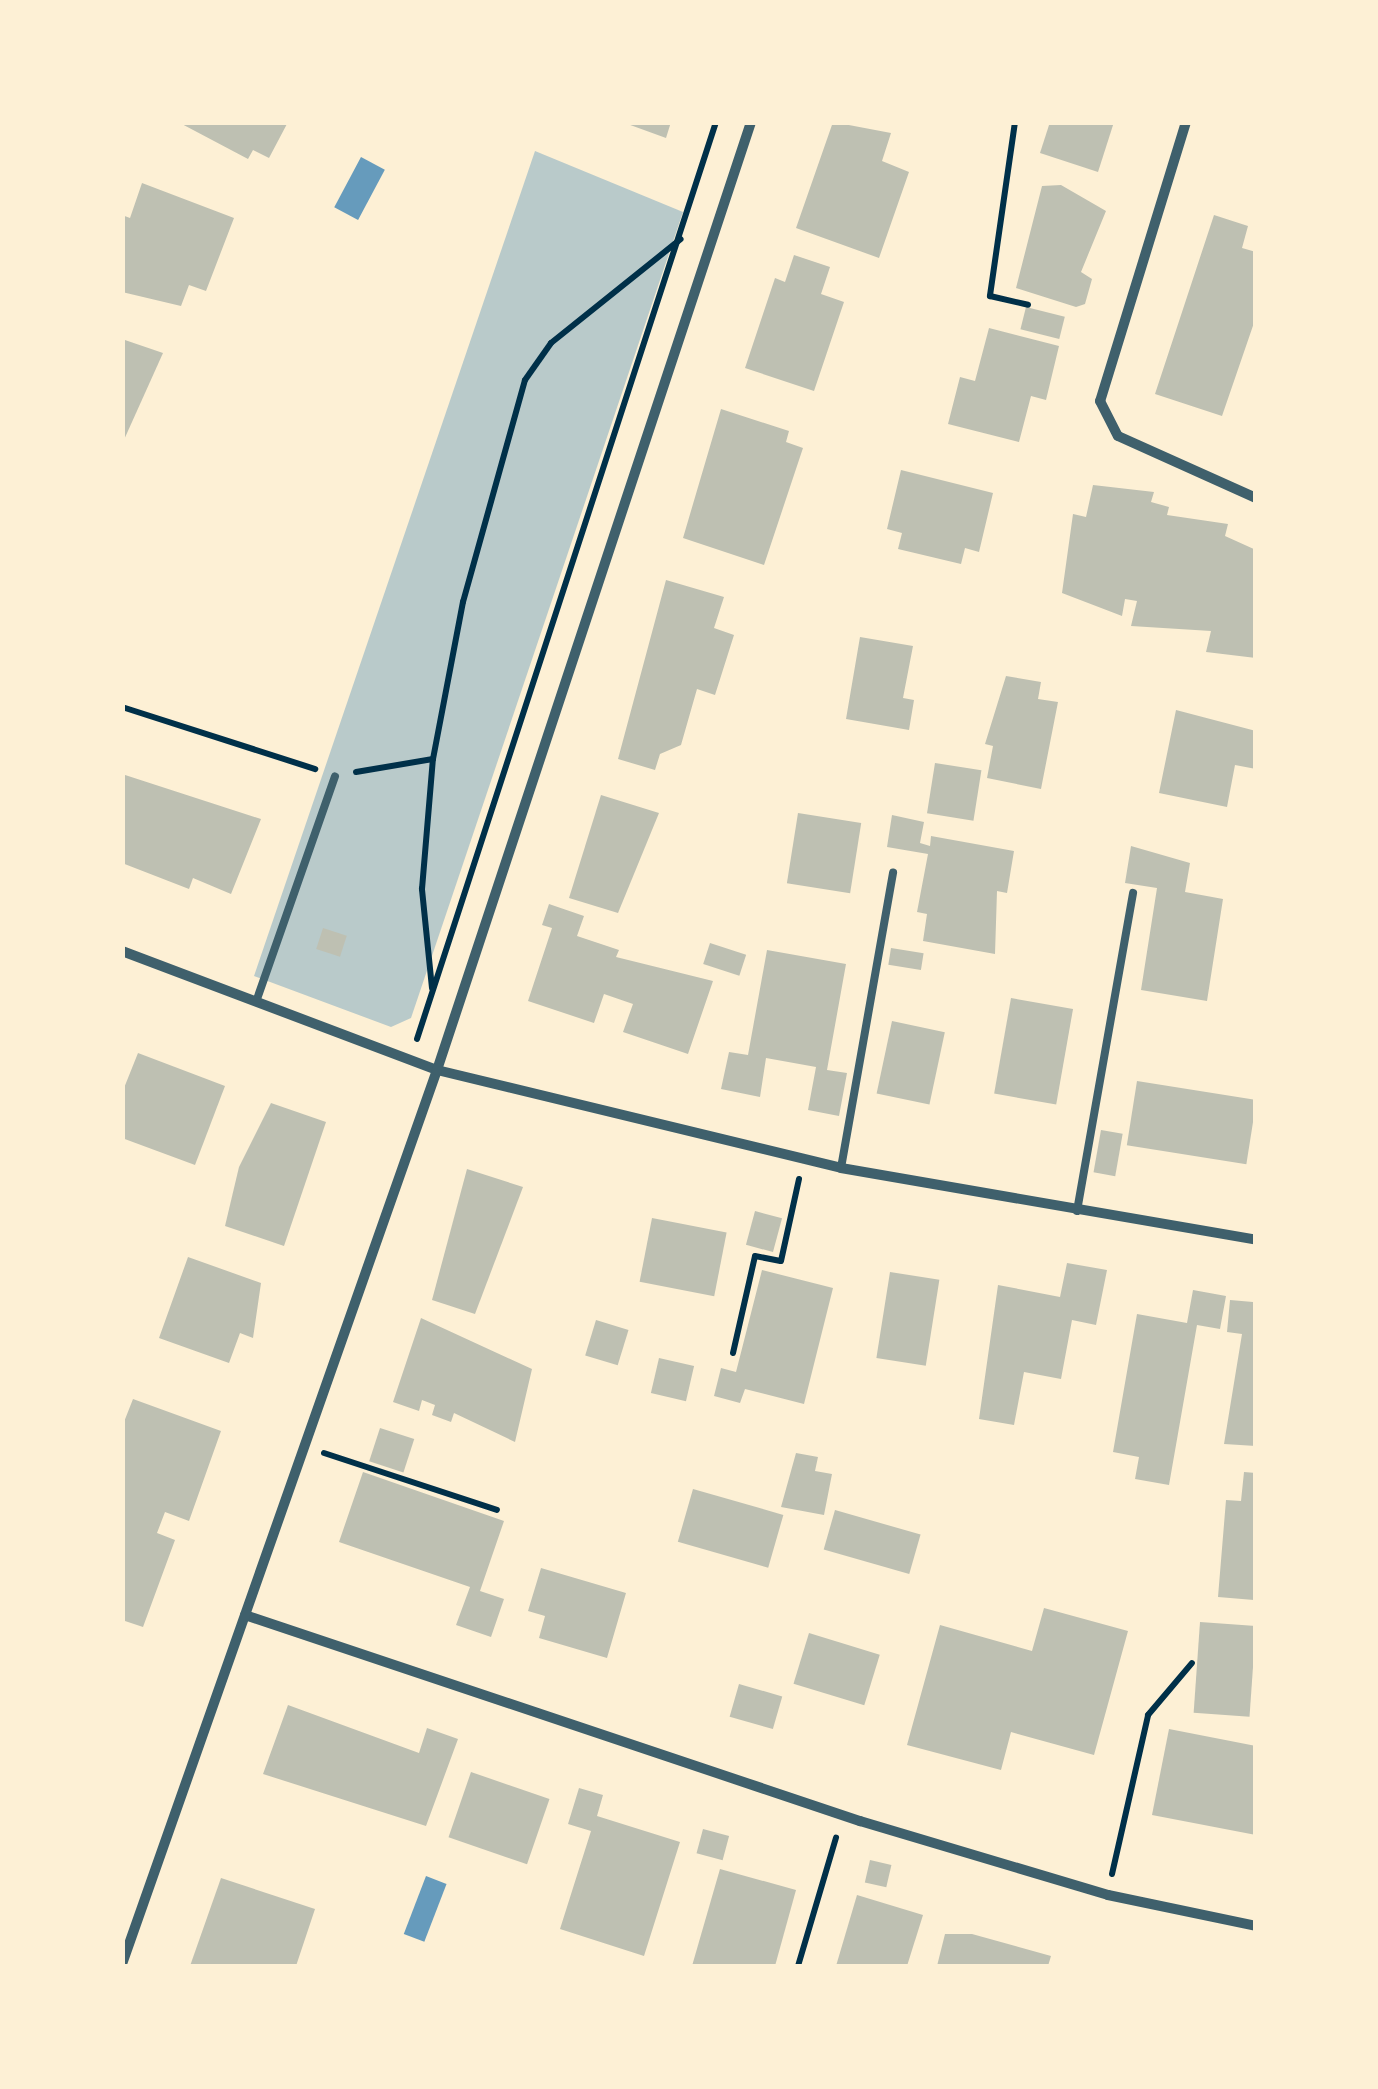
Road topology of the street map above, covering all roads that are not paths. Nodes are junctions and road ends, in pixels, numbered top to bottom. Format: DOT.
graph roads {
  1 [pos="752,122"];
  2 [pos="1186,122"];
  3 [pos="1256,498"];
  4 [pos="335,776"];
  5 [pos="893,873"];
  6 [pos="1133,893"];
  7 [pos="122,951"];
  8 [pos="256,1002"];
  9 [pos="437,1070"];
  10 [pos="841,1168"];
  11 [pos="1077,1211"];
  12 [pos="1256,1240"];
  13 [pos="245,1615"];
  14 [pos="1256,1926"];
  15 [pos="122,1964"];
  1 -- 9 [label="street"];
  2 -- 3 [label="street"];
  4 -- 8 [label="lane"];
  5 -- 10 [label="lane"];
  6 -- 11 [label="lane"];
  7 -- 8 [label="street"];
  8 -- 9 [label="street"];
  9 -- 10 [label="street"];
  9 -- 13 [label="street"];
  10 -- 11 [label="street"];
  11 -- 12 [label="street"];
  13 -- 14 [label="street"];
  13 -- 15 [label="street"];
}
